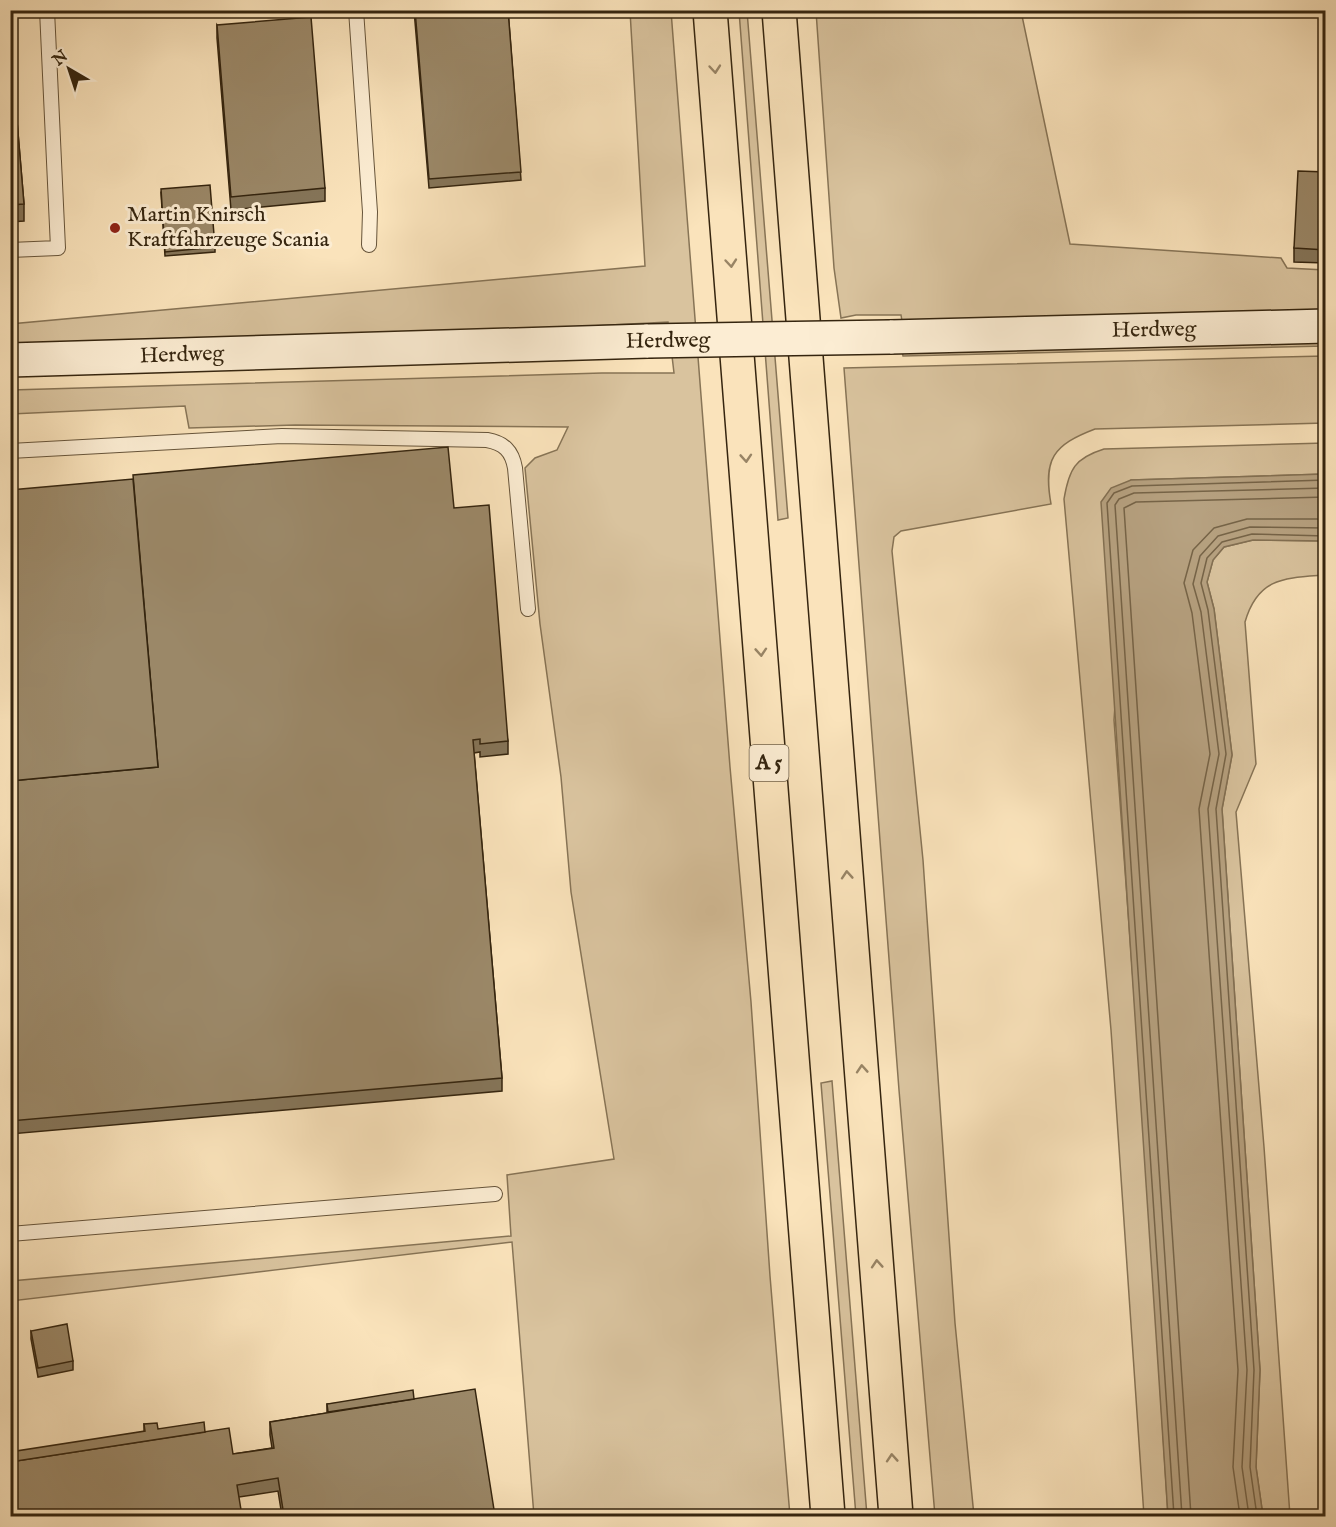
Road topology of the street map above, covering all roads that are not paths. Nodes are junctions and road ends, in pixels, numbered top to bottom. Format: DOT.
graph roads {
  1 [pos="47,10"];
  2 [pos="356,10"];
  3 [pos="710,10"];
  4 [pos="779,10"];
  5 [pos="369,245"];
  6 [pos="10,250"];
  7 [pos="1326,326"];
  8 [pos="10,360"];
  9 [pos="10,451"];
  10 [pos="528,609"];
  11 [pos="495,1194"];
  12 [pos="10,1234"];
  13 [pos="828,1516"];
  14 [pos="897,1516"];
  1 -- 6 [label="lane"];
  2 -- 5 [label="lane"];
  3 -- 13 [label="highway, A 5, one-way"];
  14 -- 4 [label="highway, one-way"];
  7 -- 8 [label="main road, Herdweg, bridge"];
  9 -- 10 [label="lane"];
  11 -- 12 [label="lane"];
}
